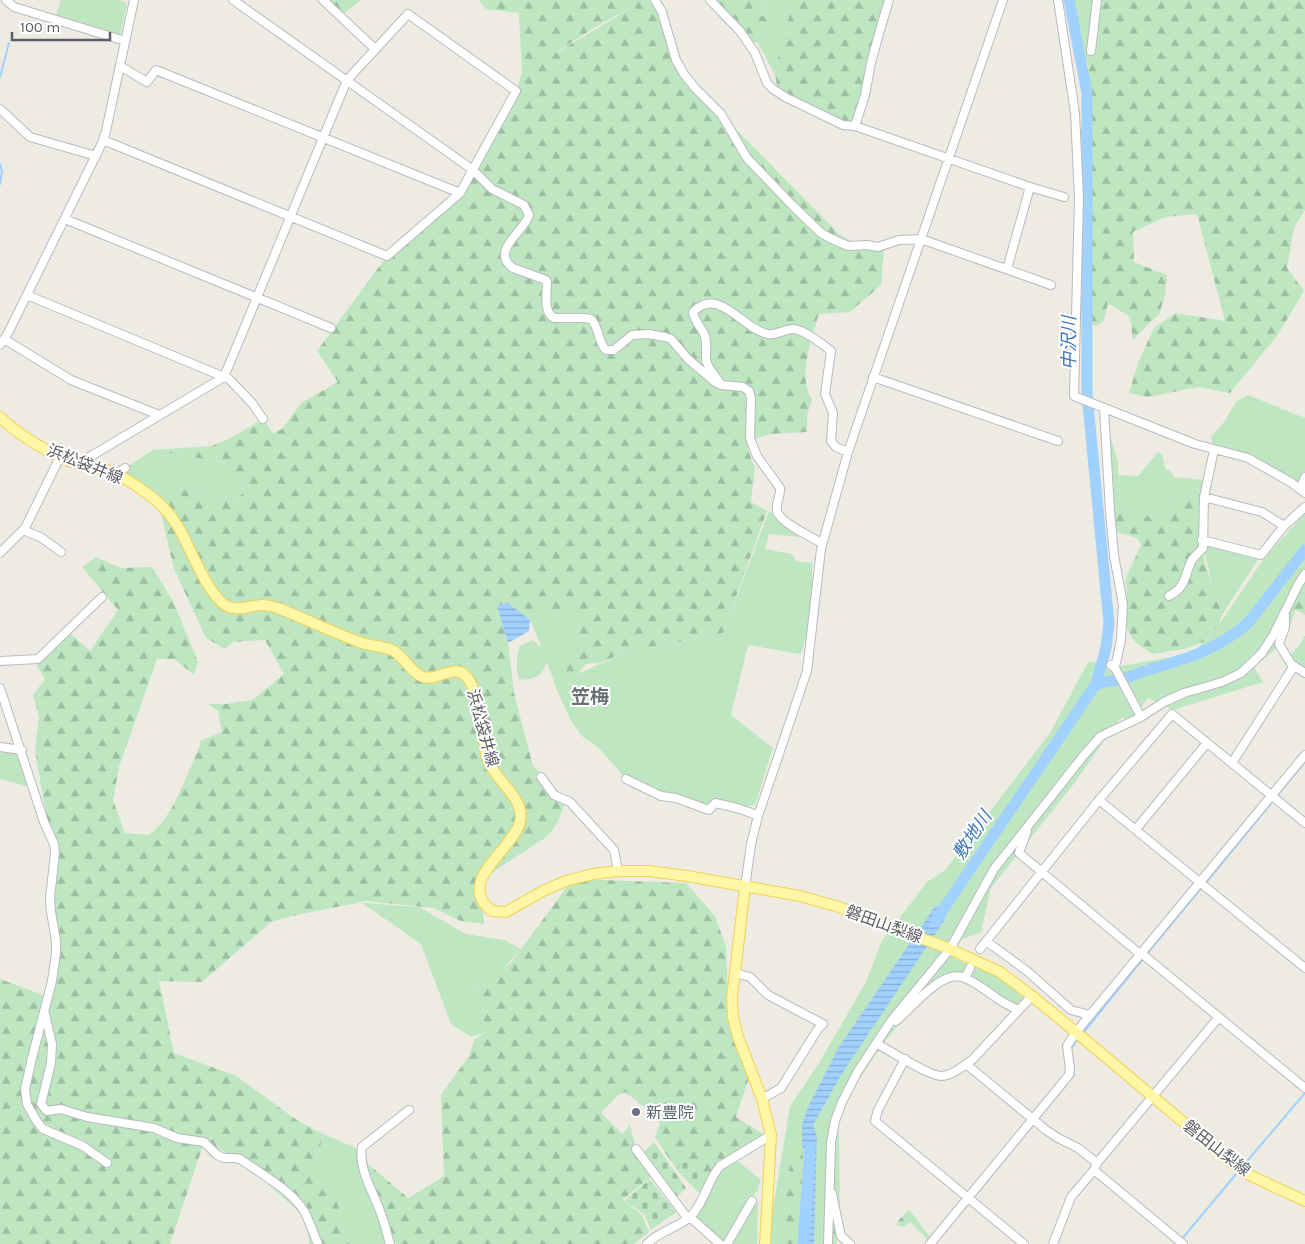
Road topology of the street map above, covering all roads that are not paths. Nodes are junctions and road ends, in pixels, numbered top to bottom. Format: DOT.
graph roads {
  1 [pos="6,0"];
  2 [pos="26,0"];
  3 [pos="134,0"];
  4 [pos="233,0"];
  5 [pos="323,0"];
  6 [pos="655,0"];
  7 [pos="710,0"];
  8 [pos="889,0"];
  9 [pos="1003,0"];
  10 [pos="1058,0"];
  11 [pos="1097,0"];
  12 [pos="23,10"];
  13 [pos="125,41"];
  14 [pos="374,49"];
  15 [pos="1091,51"];
  16 [pos="120,66"];
  17 [pos="347,80"];
  18 [pos="0,109"];
  19 [pos="855,126"];
  20 [pos="323,138"];
  21 [pos="103,140"];
  22 [pos="96,156"];
  23 [pos="949,158"];
  24 [pos="473,170"];
  25 [pos="1030,187"];
  26 [pos="460,193"];
  27 [pos="1064,197"];
  28 [pos="291,216"];
  29 [pos="64,219"];
  30 [pos="921,239"];
  31 [pos="1007,269"];
  32 [pos="1051,285"];
  33 [pos="27,295"];
  34 [pos="257,298"];
  35 [pos="332,328"];
  36 [pos="2,342"];
  37 [pos="224,377"];
  38 [pos="873,377"];
  39 [pos="721,385"];
  40 [pos="1102,407"];
  41 [pos="159,415"];
  42 [pos="0,417"];
  43 [pos="263,419"];
  44 [pos="1058,441"];
  45 [pos="1214,450"];
  46 [pos="848,452"];
  47 [pos="60,457"];
  48 [pos="79,465"];
  49 [pos="1305,477"];
  50 [pos="1303,491"];
  51 [pos="1204,497"];
  52 [pos="1305,507"];
  53 [pos="1284,526"];
  54 [pos="23,530"];
  55 [pos="1202,540"];
  56 [pos="822,543"];
  57 [pos="61,552"];
  58 [pos="0,553"];
  59 [pos="1305,574"];
  60 [pos="1169,596"];
  61 [pos="102,597"];
  62 [pos="1286,611"];
  63 [pos="0,661"];
  64 [pos="1294,666"];
  65 [pos="1305,673"];
  66 [pos="0,688"];
  67 [pos="1140,715"];
  68 [pos="1207,743"];
  69 [pos="0,747"];
  70 [pos="22,750"];
  71 [pos="1305,755"];
  72 [pos="1232,763"];
  73 [pos="541,777"];
  74 [pos="626,780"];
  75 [pos="1272,796"];
  76 [pos="1099,800"];
  77 [pos="758,816"];
  78 [pos="1305,823"];
  79 [pos="1029,825"];
  80 [pos="1136,829"];
  81 [pos="618,871"];
  82 [pos="1042,872"];
  83 [pos="1200,882"];
  84 [pos="745,887"];
  85 [pos="986,941"];
  86 [pos="948,948"];
  87 [pos="980,949"];
  88 [pos="1141,954"];
  89 [pos="970,968"];
  90 [pos="1305,968"];
  91 [pos="735,973"];
  92 [pos="965,978"];
  93 [pos="1032,996"];
  94 [pos="1018,1010"];
  95 [pos="45,1012"];
  96 [pos="1090,1015"];
  97 [pos="1219,1017"];
  98 [pos="887,1028"];
  99 [pos="1076,1032"];
  100 [pos="877,1044"];
  101 [pos="905,1059"];
  102 [pos="966,1064"];
  103 [pos="1305,1088"];
  104 [pos="1152,1095"];
  105 [pos="762,1099"];
  106 [pos="409,1110"];
  107 [pos="1033,1119"];
  108 [pos="771,1135"];
  109 [pos="636,1149"];
  110 [pos="107,1163"];
  111 [pos="1096,1167"];
  112 [pos="830,1190"];
  113 [pos="968,1198"];
  114 [pos="752,1201"];
  115 [pos="1305,1201"];
  116 [pos="689,1217"];
  117 [pos="318,1244"];
  118 [pos="390,1244"];
  119 [pos="647,1244"];
  120 [pos="720,1244"];
  121 [pos="727,1244"];
  122 [pos="765,1244"];
  123 [pos="828,1244"];
  124 [pos="850,1244"];
  125 [pos="930,1244"];
  126 [pos="1024,1244"];
  127 [pos="1053,1244"];
  128 [pos="1183,1244"];
  1 -- 12 [label="street"];
  2 -- 12 [label="street"];
  3 -- 13 [label="street"];
  4 -- 17 [label="street"];
  5 -- 14 [label="street"];
  6 -- 30 [label="street"];
  7 -- 19 [label="street"];
  8 -- 19 [label="street"];
  9 -- 23 [label="street"];
  10 -- 40 [label="street"];
  11 -- 15 [label="street"];
  12 -- 13 [label="street"];
  13 -- 16 [label="street"];
  14 -- 17 [label="street"];
  14 -- 24 [label="street"];
  16 -- 20 [label="street"];
  16 -- 21 [label="street"];
  17 -- 20 [label="street"];
  17 -- 24 [label="street"];
  18 -- 22 [label="street"];
  19 -- 23 [label="street"];
  20 -- 26 [label="street"];
  20 -- 28 [label="street"];
  21 -- 22 [label="street"];
  21 -- 28 [label="street"];
  22 -- 29 [label="street"];
  23 -- 25 [label="street"];
  23 -- 30 [label="street"];
  24 -- 26 [label="street"];
  24 -- 39 [label="street"];
  25 -- 27 [label="street"];
  25 -- 31 [label="street"];
  26 -- 28 [label="street"];
  28 -- 34 [label="street"];
  29 -- 33 [label="street"];
  29 -- 34 [label="street"];
  30 -- 31 [label="street"];
  30 -- 38 [label="street"];
  31 -- 32 [label="street"];
  33 -- 36 [label="street"];
  33 -- 37 [label="street"];
  34 -- 35 [label="street"];
  34 -- 37 [label="street"];
  36 -- 41 [label="street"];
  37 -- 41 [label="street"];
  37 -- 43 [label="street"];
  38 -- 44 [label="street"];
  38 -- 46 [label="street"];
  39 -- 46 [label="street"];
  39 -- 56 [label="street"];
  40 -- 45 [label="street"];
  40 -- 67 [label="street"];
  41 -- 48 [label="street"];
  42 -- 47 [label="main road, 浜松袋井線"];
  45 -- 50 [label="street"];
  45 -- 51 [label="street"];
  46 -- 56 [label="street"];
  47 -- 48 [label="main road, 浜松袋井線"];
  47 -- 54 [label="street"];
  48 -- 81 [label="main road, 浜松袋井線"];
  49 -- 50 [label="street"];
  51 -- 53 [label="street"];
  51 -- 55 [label="street"];
  52 -- 53 [label="street"];
  53 -- 55 [label="street"];
  54 -- 57 [label="street"];
  54 -- 58 [label="street"];
  55 -- 60 [label="street"];
  56 -- 77 [label="street"];
  59 -- 62 [label="street"];
  61 -- 63 [label="street"];
  62 -- 64 [label="street"];
  62 -- 67 [label="street"];
  64 -- 65 [label="street"];
  64 -- 72 [label="street"];
  66 -- 70 [label="street"];
  67 -- 79 [label="street"];
  68 -- 72 [label="street"];
  68 -- 76 [label="street"];
  68 -- 80 [label="street"];
  69 -- 70 [label="street"];
  70 -- 95 [label="street"];
  71 -- 75 [label="street"];
  72 -- 75 [label="street"];
  73 -- 81 [label="street"];
  74 -- 77 [label="street"];
  75 -- 78 [label="street"];
  75 -- 83 [label="street"];
  76 -- 80 [label="street"];
  76 -- 82 [label="street"];
  77 -- 84 [label="street"];
  79 -- 82 [label="street"];
  79 -- 86 [label="street"];
  80 -- 83 [label="street"];
  81 -- 84 [label="main road, 浜松袋井線"];
  82 -- 85 [label="street"];
  82 -- 88 [label="street"];
  83 -- 88 [label="street"];
  83 -- 90 [label="street"];
  84 -- 86 [label="main road, 磐田山梨線"];
  84 -- 91 [label="main road"];
  85 -- 87 [label="street"];
  85 -- 96 [label="street"];
  86 -- 93 [label="main road, 磐田山梨線"];
  86 -- 98 [label="street"];
  88 -- 96 [label="street"];
  88 -- 97 [label="street"];
  89 -- 92 [label="street"];
  91 -- 105 [label="main road"];
  91 -- 105 [label="street"];
  92 -- 94 [label="street"];
  92 -- 98 [label="street"];
  93 -- 94 [label="street"];
  93 -- 99 [label="main road, 磐田山梨線"];
  94 -- 102 [label="street"];
  95 -- 110 [label="street"];
  95 -- 117 [label="street"];
  96 -- 99 [label="street"];
  97 -- 103 [label="street"];
  97 -- 104 [label="street"];
  98 -- 100 [label="street"];
  99 -- 104 [label="main road, 磐田山梨線"];
  99 -- 107 [label="street"];
  100 -- 101 [label="street"];
  100 -- 112 [label="street"];
  101 -- 102 [label="street"];
  101 -- 113 [label="street"];
  102 -- 107 [label="street"];
  104 -- 111 [label="street"];
  104 -- 115 [label="main road, 磐田山梨線"];
  105 -- 108 [label="main road"];
  106 -- 118 [label="street"];
  107 -- 111 [label="street"];
  107 -- 113 [label="street"];
  108 -- 116 [label="street"];
  108 -- 122 [label="main road"];
  109 -- 116 [label="street"];
  111 -- 127 [label="street"];
  111 -- 128 [label="street"];
  112 -- 123 [label="street"];
  112 -- 124 [label="street"];
  113 -- 125 [label="street"];
  113 -- 126 [label="street"];
  114 -- 121 [label="street"];
  116 -- 119 [label="street"];
  116 -- 120 [label="street"];
}
